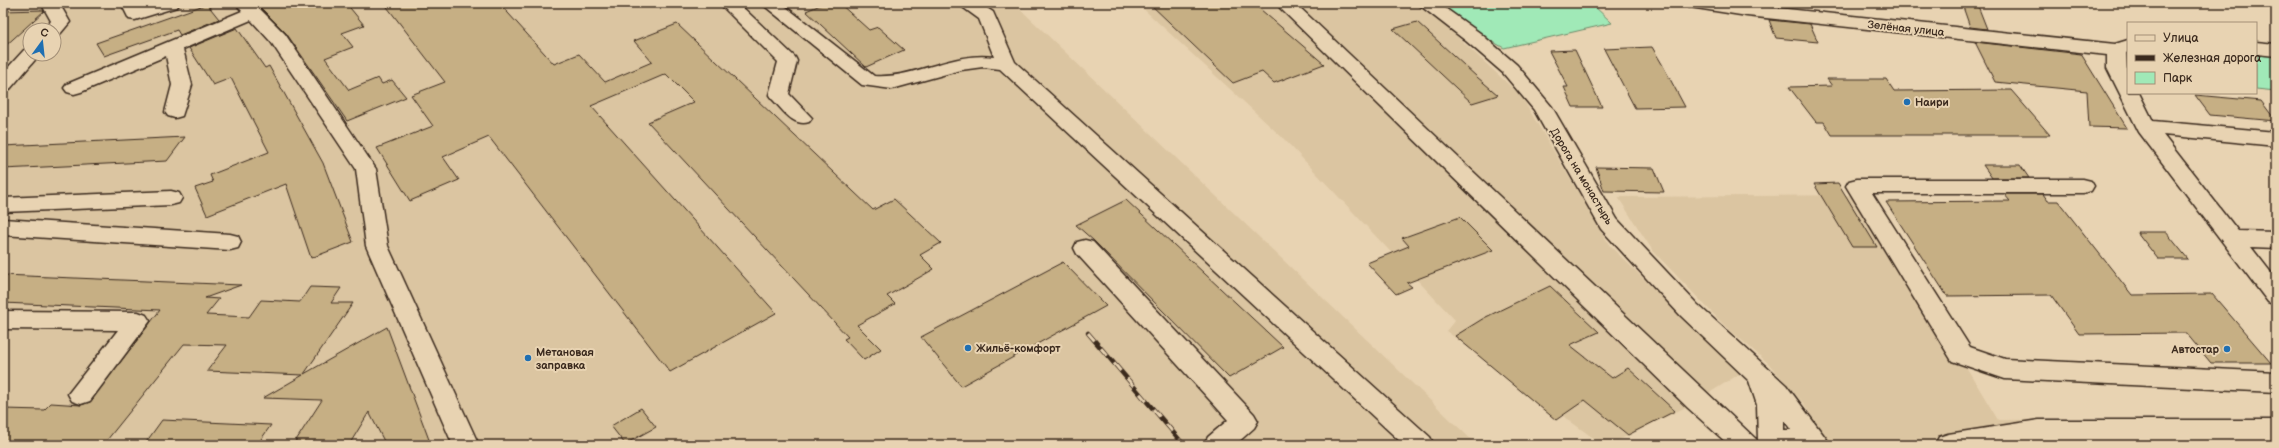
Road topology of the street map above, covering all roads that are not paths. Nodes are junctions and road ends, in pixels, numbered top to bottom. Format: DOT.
graph roads {
  1 [pos="50,3"];
  2 [pos="130,3"];
  3 [pos="171,3"];
  4 [pos="728,3"];
  5 [pos="770,3"];
  6 [pos="966,3"];
  7 [pos="1426,3"];
  8 [pos="1696,3"];
  9 [pos="1286,4"];
  10 [pos="248,8"];
  11 [pos="61,22"];
  12 [pos="173,46"];
  13 [pos="2122,48"];
  14 [pos="2257,48"];
  15 [pos="2276,50"];
  16 [pos="24,62"];
  17 [pos="1006,64"];
  18 [pos="3,85"];
  19 [pos="74,88"];
  20 [pos="2127,88"];
  21 [pos="2130,94"];
  22 [pos="175,112"];
  23 [pos="802,118"];
  24 [pos="2146,127"];
  25 [pos="2276,139"];
  26 [pos="2083,186"];
  27 [pos="172,198"];
  28 [pos="3,205"];
  29 [pos="3,226"];
  30 [pos="2233,239"];
  31 [pos="2276,240"];
  32 [pos="230,242"];
  33 [pos="1085,248"];
  34 [pos="2276,296"];
  35 [pos="3,320"];
  36 [pos="1753,369"];
  37 [pos="2276,382"];
  38 [pos="81,394"];
  39 [pos="2276,431"];
  40 [pos="464,445"];
  41 [pos="1217,445"];
  42 [pos="1420,445"];
  43 [pos="1747,445"];
  44 [pos="1771,445"];
  45 [pos="1776,445"];
  46 [pos="1811,445"];
  47 [pos="1818,445"];
  48 [pos="1948,445"];
  1 -- 11 [label="street"];
  2 -- 3 [label="street"];
  4 -- 23 [label="street"];
  5 -- 17 [label="street"];
  6 -- 17 [label="street"];
  7 -- 36 [label="street, Дорога на монастырь"];
  8 -- 13 [label="street, Зелёная улица"];
  9 -- 43 [label="street"];
  10 -- 12 [label="street"];
  10 -- 40 [label="street"];
  12 -- 19 [label="street"];
  12 -- 22 [label="street"];
  13 -- 20 [label="street"];
  14 -- 15 [label="street"];
  16 -- 18 [label="street"];
  17 -- 42 [label="street"];
  21 -- 24 [label="street"];
  24 -- 25 [label="street"];
  24 -- 30 [label="street"];
  26 -- 37 [label="street"];
  27 -- 28 [label="street"];
  29 -- 32 [label="street"];
  30 -- 31 [label="street"];
  30 -- 34 [label="street"];
  33 -- 41 [label="street"];
  35 -- 38 [label="street"];
  36 -- 44 [label="street"];
  36 -- 47 [label="street"];
  39 -- 48 [label="street"];
  45 -- 46 [label="street"];
}
